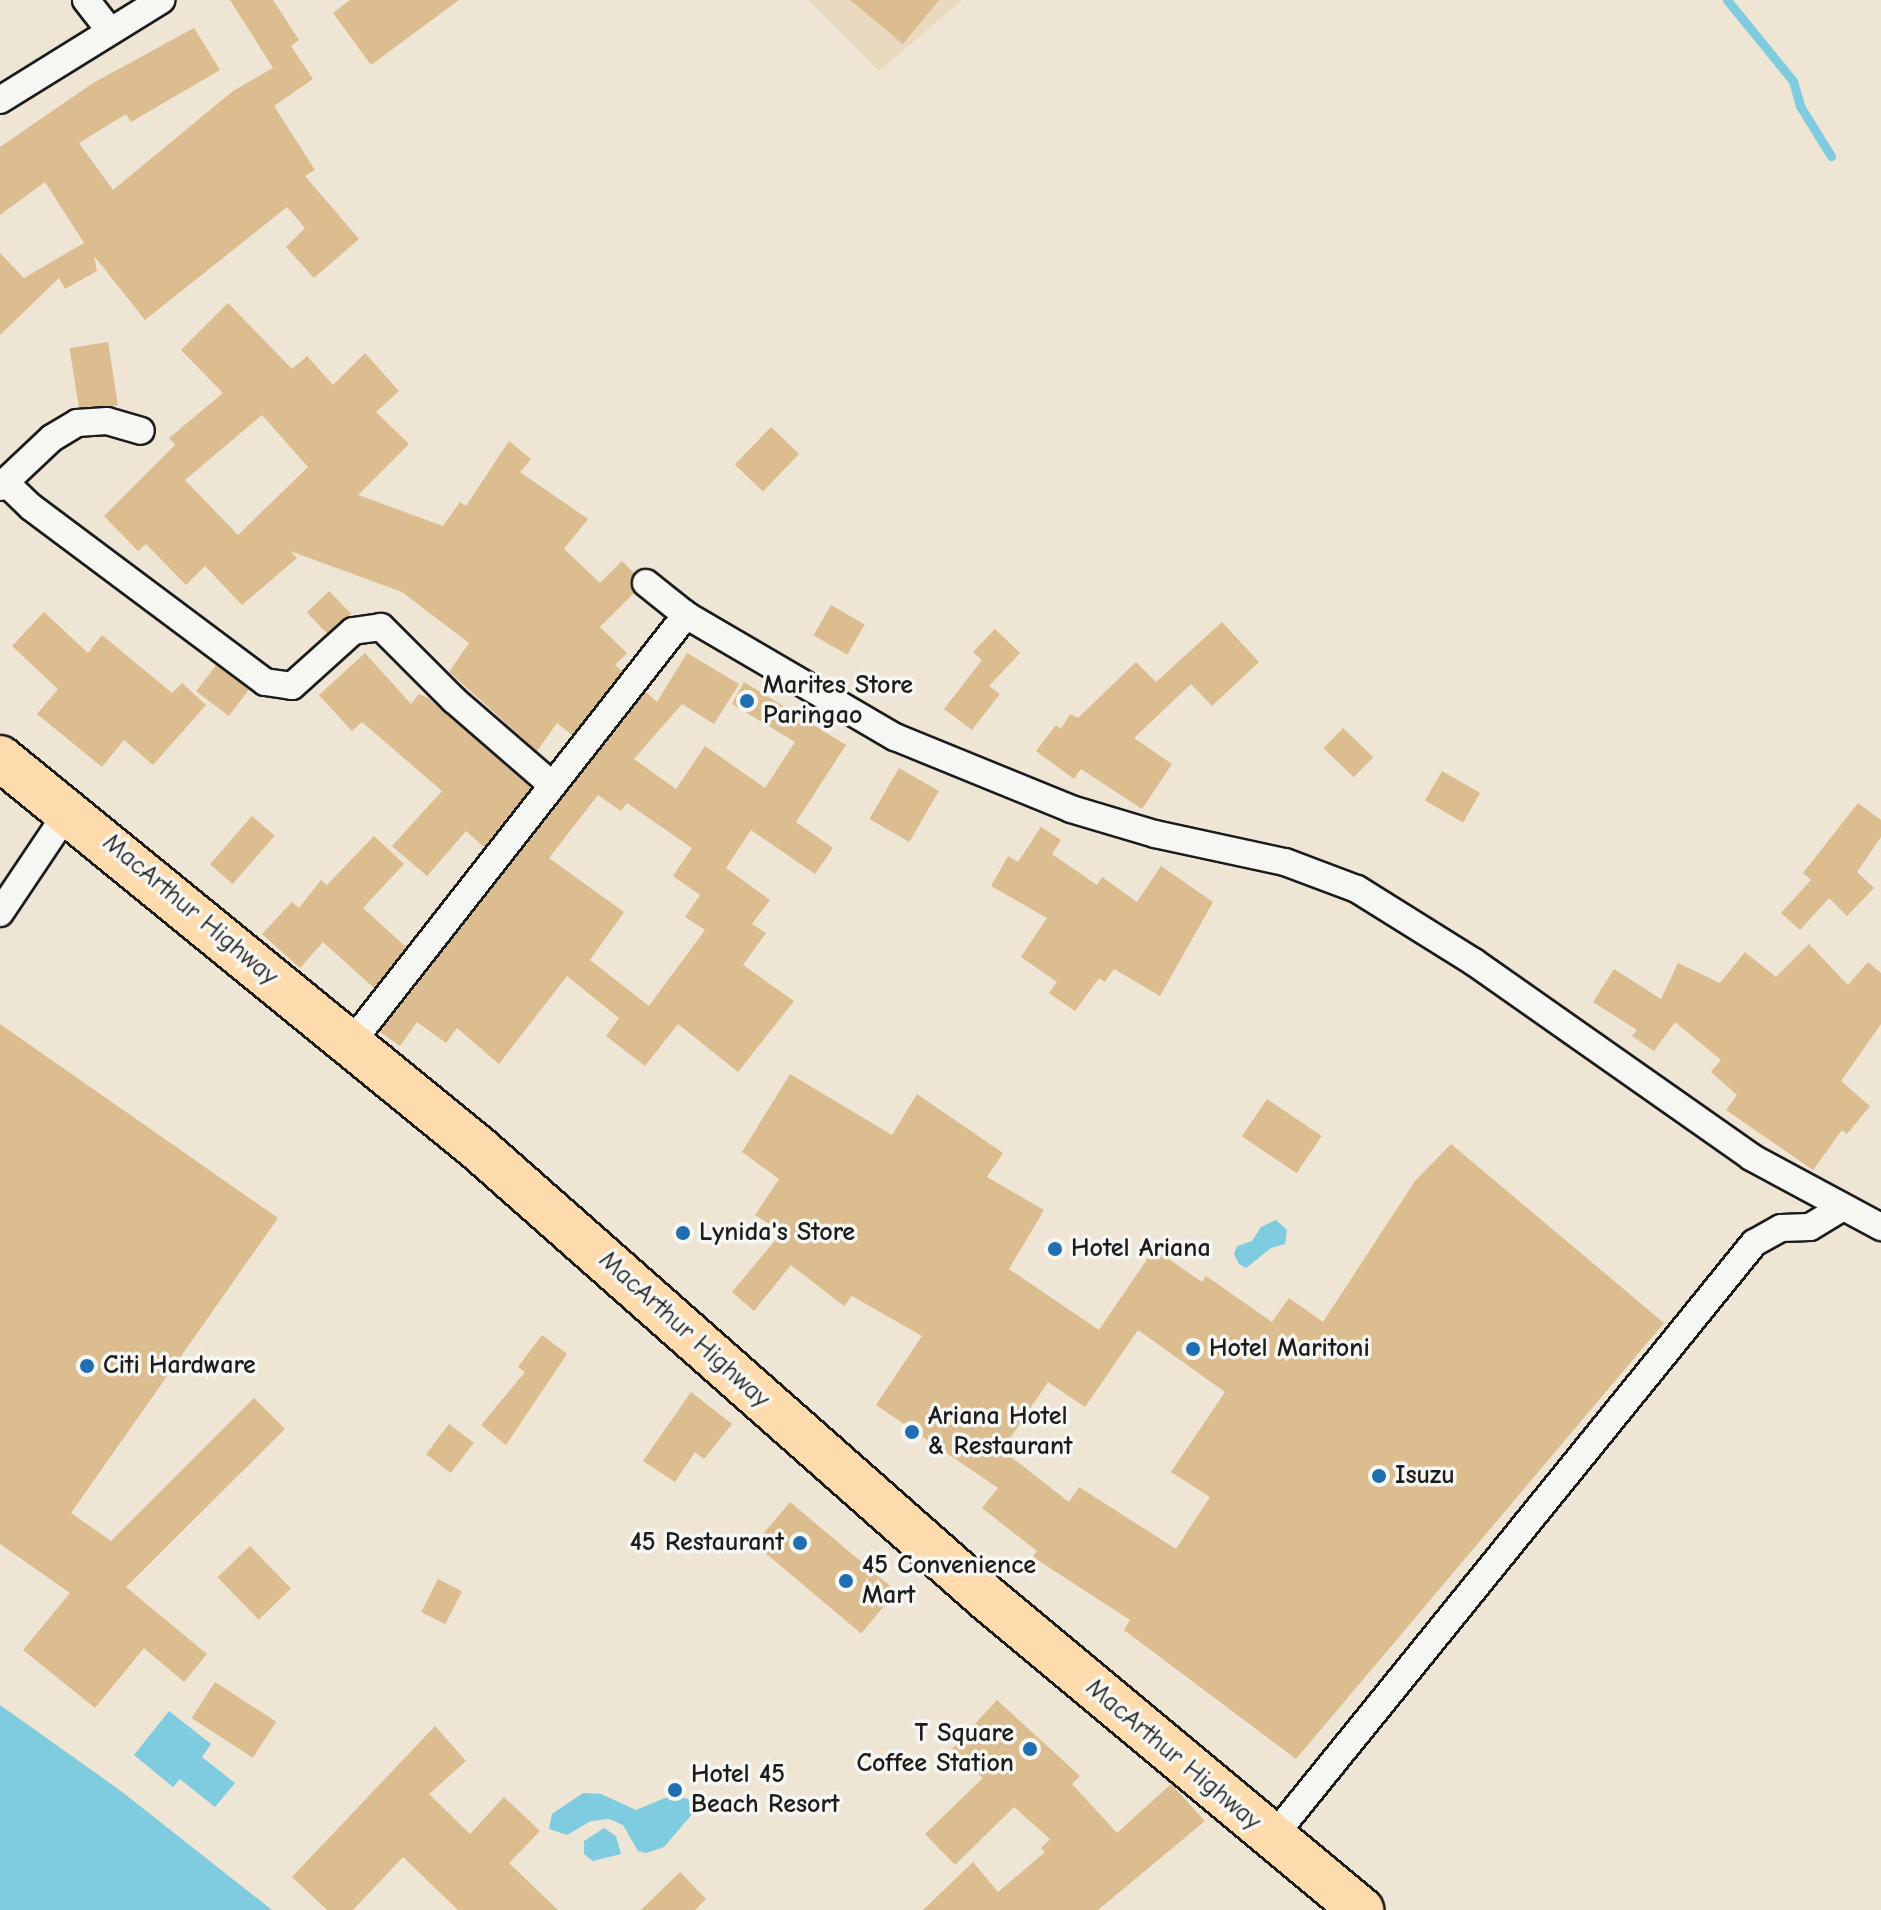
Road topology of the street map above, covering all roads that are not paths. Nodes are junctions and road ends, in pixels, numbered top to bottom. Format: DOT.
graph roads {
  1 [pos="86,0"];
  2 [pos="161,0"];
  3 [pos="110,31"];
  4 [pos="0,100"];
  5 [pos="141,431"];
  6 [pos="3,484"];
  7 [pos="646,583"];
  8 [pos="686,615"];
  9 [pos="0,758"];
  10 [pos="552,785"];
  11 [pos="69,810"];
  12 [pos="0,913"];
  13 [pos="351,1043"];
  14 [pos="1840,1209"];
  15 [pos="1881,1227"];
  16 [pos="1272,1838"];
  17 [pos="1361,1910"];
  1 -- 3 [label="street"];
  2 -- 3 [label="street"];
  3 -- 4 [label="street"];
  5 -- 6 [label="street"];
  6 -- 10 [label="street"];
  7 -- 8 [label="street"];
  8 -- 10 [label="street"];
  8 -- 14 [label="street"];
  9 -- 11 [label="highway, MacArthur Highway"];
  10 -- 13 [label="street"];
  11 -- 12 [label="street"];
  11 -- 13 [label="highway, MacArthur Highway"];
  13 -- 16 [label="highway, MacArthur Highway"];
  14 -- 15 [label="street"];
  14 -- 16 [label="street"];
  16 -- 17 [label="highway, MacArthur Highway"];
}
